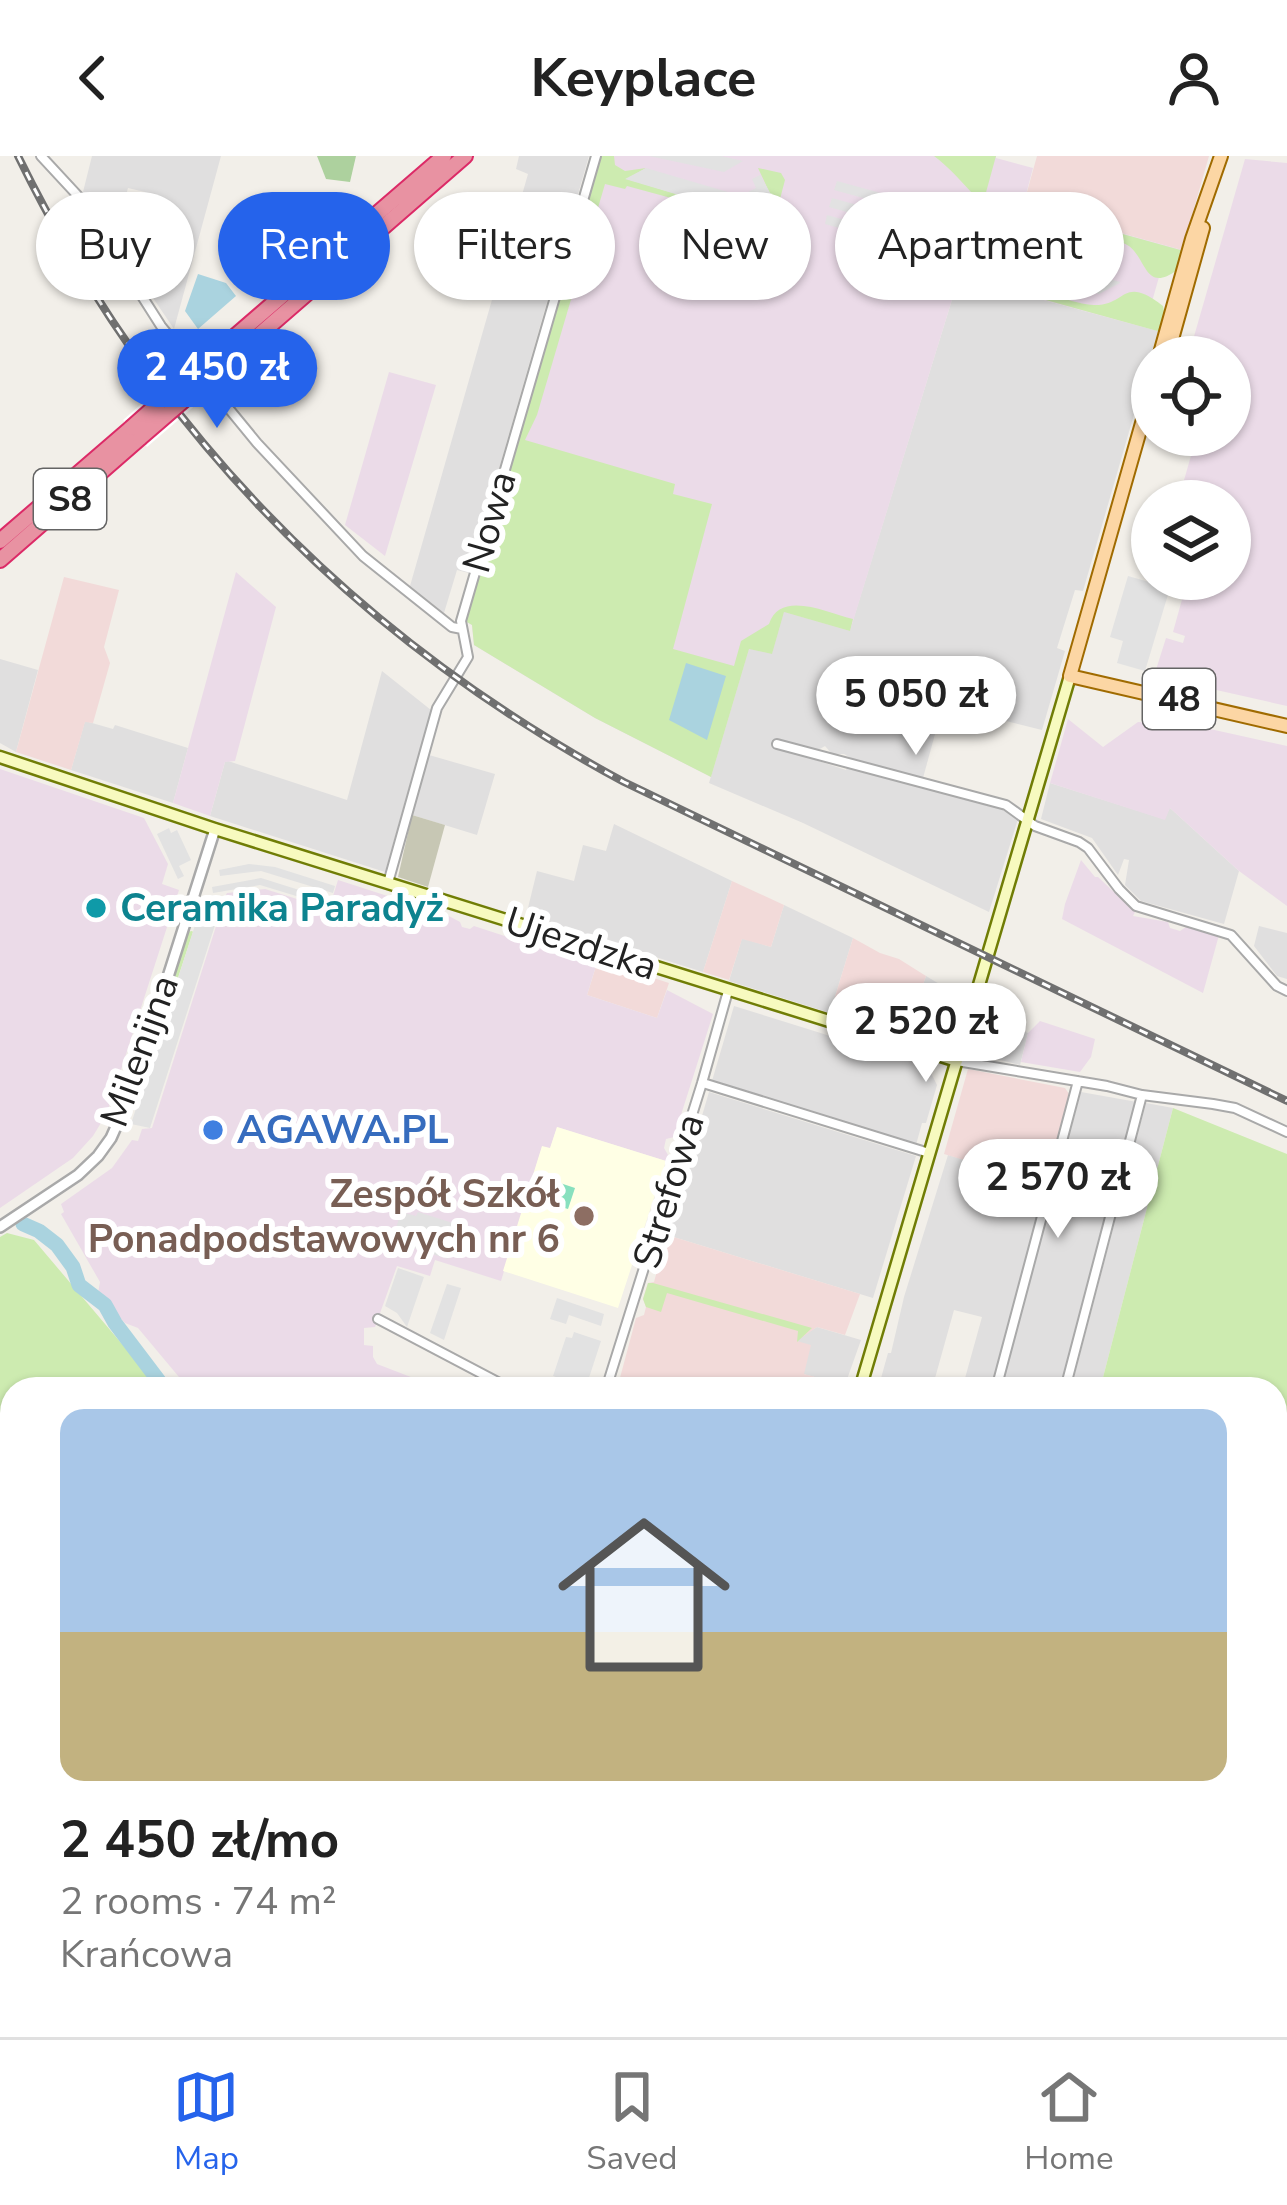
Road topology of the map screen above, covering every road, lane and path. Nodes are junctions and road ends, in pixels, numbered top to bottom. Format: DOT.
graph roads {
  1 [pos="40,156"];
  2 [pos="444,156"];
  3 [pos="465,156"];
  4 [pos="596,156"];
  5 [pos="1221,156"];
  6 [pos="1168,336"];
  7 [pos="208,370"];
  8 [pos="135,433"];
  9 [pos="1133,456"];
  10 [pos="0,542"];
  11 [pos="0,560"];
  12 [pos="463,629"];
  13 [pos="1070,676"];
  14 [pos="1287,725"];
  15 [pos="777,744"];
  16 [pos="0,757"];
  17 [pos="1028,822"];
  18 [pos="215,829"];
  19 [pos="388,883"];
  20 [pos="728,991"];
  21 [pos="1287,991"];
  22 [pos="957,1061"];
  23 [pos="1078,1081"];
  24 [pos="702,1083"];
  25 [pos="1142,1095"];
  26 [pos="1287,1132"];
  27 [pos="931,1154"];
  28 [pos="0,1227"];
  29 [pos="378,1319"];
  30 [pos="488,1377"];
  31 [pos="610,1377"];
  32 [pos="864,1377"];
  33 [pos="999,1377"];
  34 [pos="1067,1377"];
  1 -- 12 [label="street"];
  2 -- 7 [label="highway, S8"];
  3 -- 7 [label="highway, S8"];
  4 -- 12 [label="street, Nowa"];
  5 -- 6 [label="main road"];
  7 -- 8 [label="highway, S8, bridge"];
  8 -- 10 [label="highway, S8"];
  8 -- 11 [label="highway, S8"];
  9 -- 13 [label="main road"];
  12 -- 19 [label="street, Nowa"];
  13 -- 14 [label="main road, 48"];
  13 -- 17 [label="main road"];
  15 -- 17 [label="street"];
  16 -- 18 [label="main road, Ujezdzka"];
  17 -- 21 [label="street"];
  17 -- 22 [label="main road"];
  18 -- 19 [label="main road, Ujezdzka"];
  18 -- 28 [label="street, Milenijna"];
  19 -- 20 [label="main road, Ujezdzka"];
  20 -- 22 [label="main road, Ujezdzka"];
  20 -- 24 [label="street, Strefowa"];
  22 -- 23 [label="street"];
  22 -- 27 [label="main road"];
  23 -- 25 [label="street"];
  23 -- 33 [label="street"];
  24 -- 27 [label="street"];
  24 -- 31 [label="street, Strefowa"];
  25 -- 26 [label="street"];
  25 -- 34 [label="street"];
  27 -- 32 [label="main road"];
  29 -- 30 [label="street"];
}
